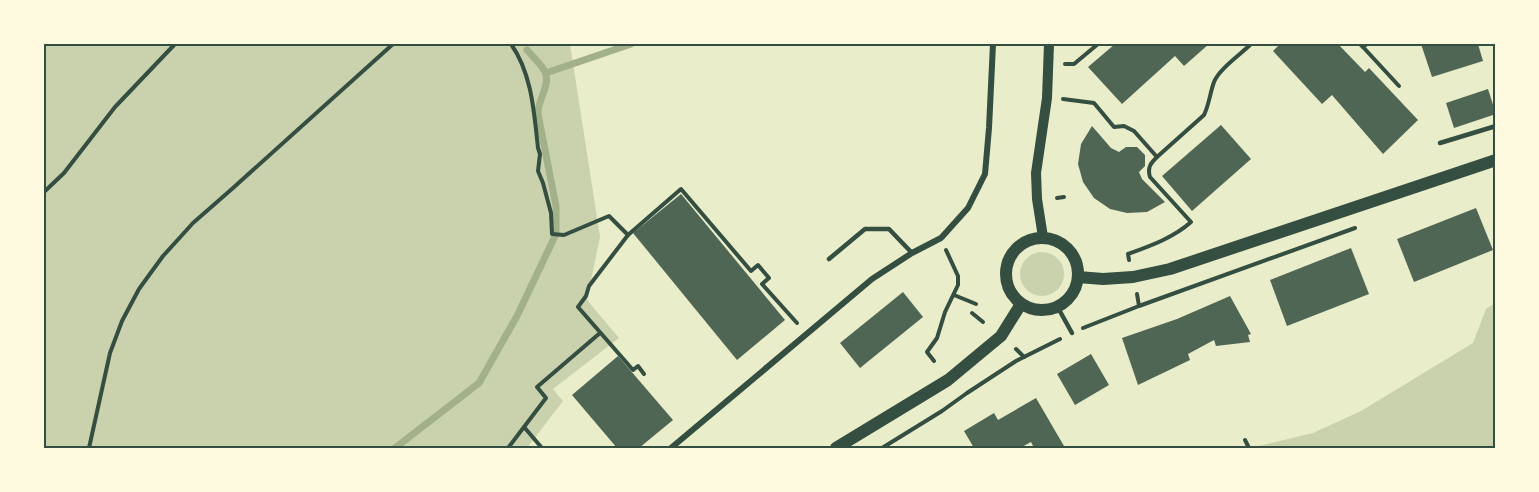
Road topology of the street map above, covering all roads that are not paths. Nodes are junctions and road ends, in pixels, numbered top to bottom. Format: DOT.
graph roads {
  1 [pos="993,44"];
  2 [pos="1049,44"];
  3 [pos="1496,126"];
  4 [pos="1440,143"];
  5 [pos="1496,159"];
  6 [pos="1043,237"];
  7 [pos="912,253"];
  8 [pos="829,259"];
  9 [pos="1078,277"];
  10 [pos="1021,304"];
  11 [pos="1057,306"];
  12 [pos="1072,333"];
  13 [pos="671,448"];
  14 [pos="836,448"];
  1 -- 7 [label="street"];
  2 -- 6 [label="street"];
  3 -- 4 [label="lane"];
  5 -- 9 [label="main road"];
  6 -- 9 [label="main road"];
  6 -- 10 [label="main road"];
  7 -- 8 [label="lane"];
  7 -- 13 [label="street"];
  9 -- 11 [label="main road"];
  10 -- 11 [label="main road"];
  10 -- 14 [label="main road"];
  11 -- 12 [label="lane"];
}
